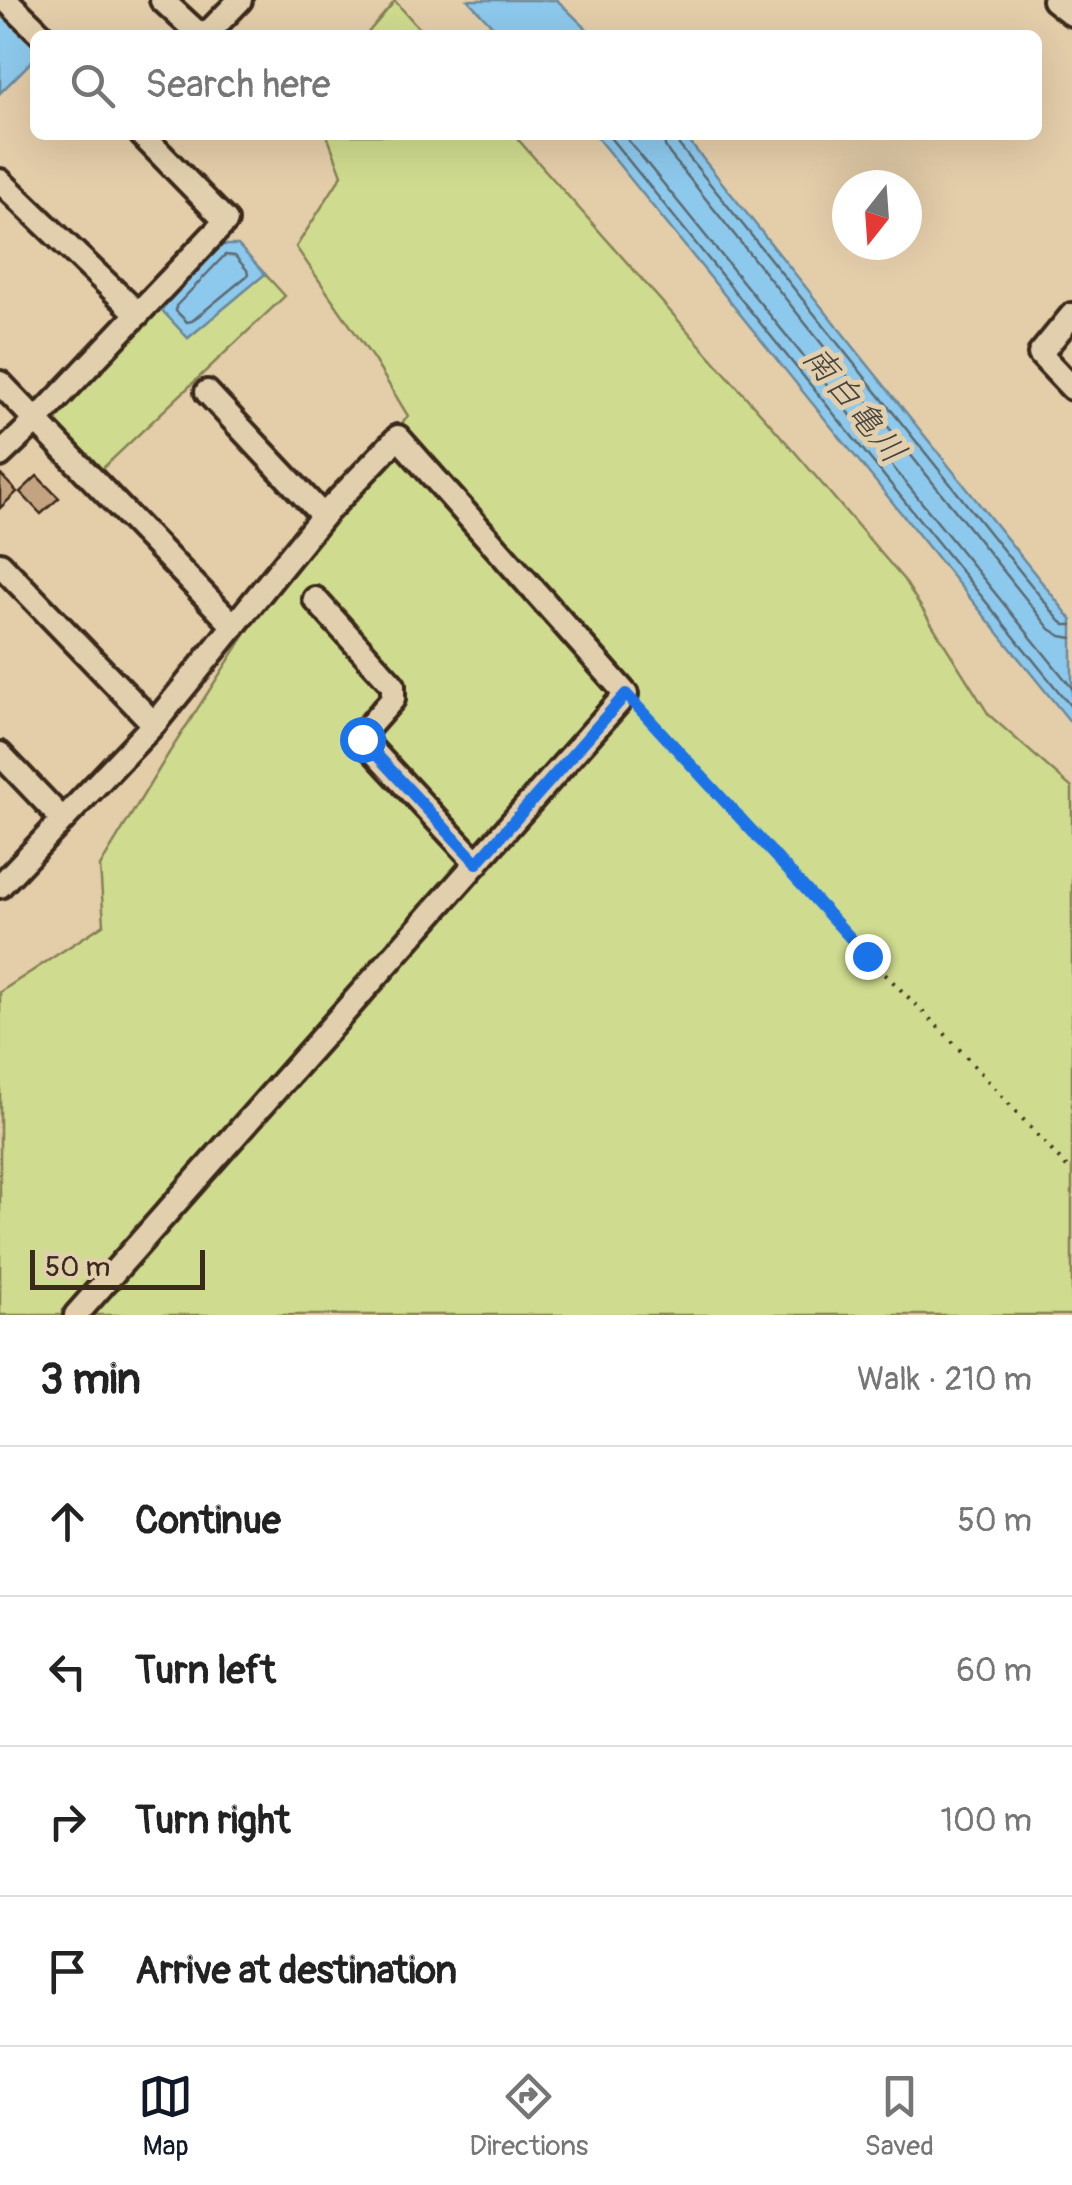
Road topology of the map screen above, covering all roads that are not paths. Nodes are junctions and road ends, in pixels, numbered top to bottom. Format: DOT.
graph roads {
  1 [pos="6,0"];
  2 [pos="162,0"];
  3 [pos="240,0"];
  4 [pos="1054,0"];
  5 [pos="1072,14"];
  6 [pos="37,30"];
  7 [pos="197,30"];
  8 [pos="208,30"];
  9 [pos="147,140"];
  10 [pos="0,181"];
  11 [pos="138,314"];
  12 [pos="1072,315"];
  13 [pos="0,383"];
  14 [pos="1072,388"];
  15 [pos="206,392"];
  16 [pos="36,420"];
  17 [pos="0,455"];
  18 [pos="323,516"];
  19 [pos="0,564"];
  20 [pos="315,599"];
  21 [pos="234,626"];
  22 [pos="154,724"];
  23 [pos="0,754"];
  24 [pos="63,820"];
  25 [pos="477,863"];
  26 [pos="0,886"];
  27 [pos="76,1315"];
  1 -- 6 [label="street"];
  2 -- 7 [label="street"];
  3 -- 8 [label="street"];
  4 -- 5 [label="street"];
  9 -- 11 [label="street"];
  10 -- 11 [label="street"];
  11 -- 16 [label="street"];
  12 -- 14 [label="street"];
  13 -- 16 [label="street"];
  15 -- 18 [label="street"];
  16 -- 17 [label="street"];
  16 -- 21 [label="street"];
  18 -- 21 [label="street"];
  18 -- 25 [label="street"];
  19 -- 22 [label="street"];
  20 -- 25 [label="street"];
  21 -- 22 [label="street"];
  22 -- 24 [label="street"];
  23 -- 24 [label="street"];
  24 -- 26 [label="street"];
  25 -- 27 [label="street"];
}
